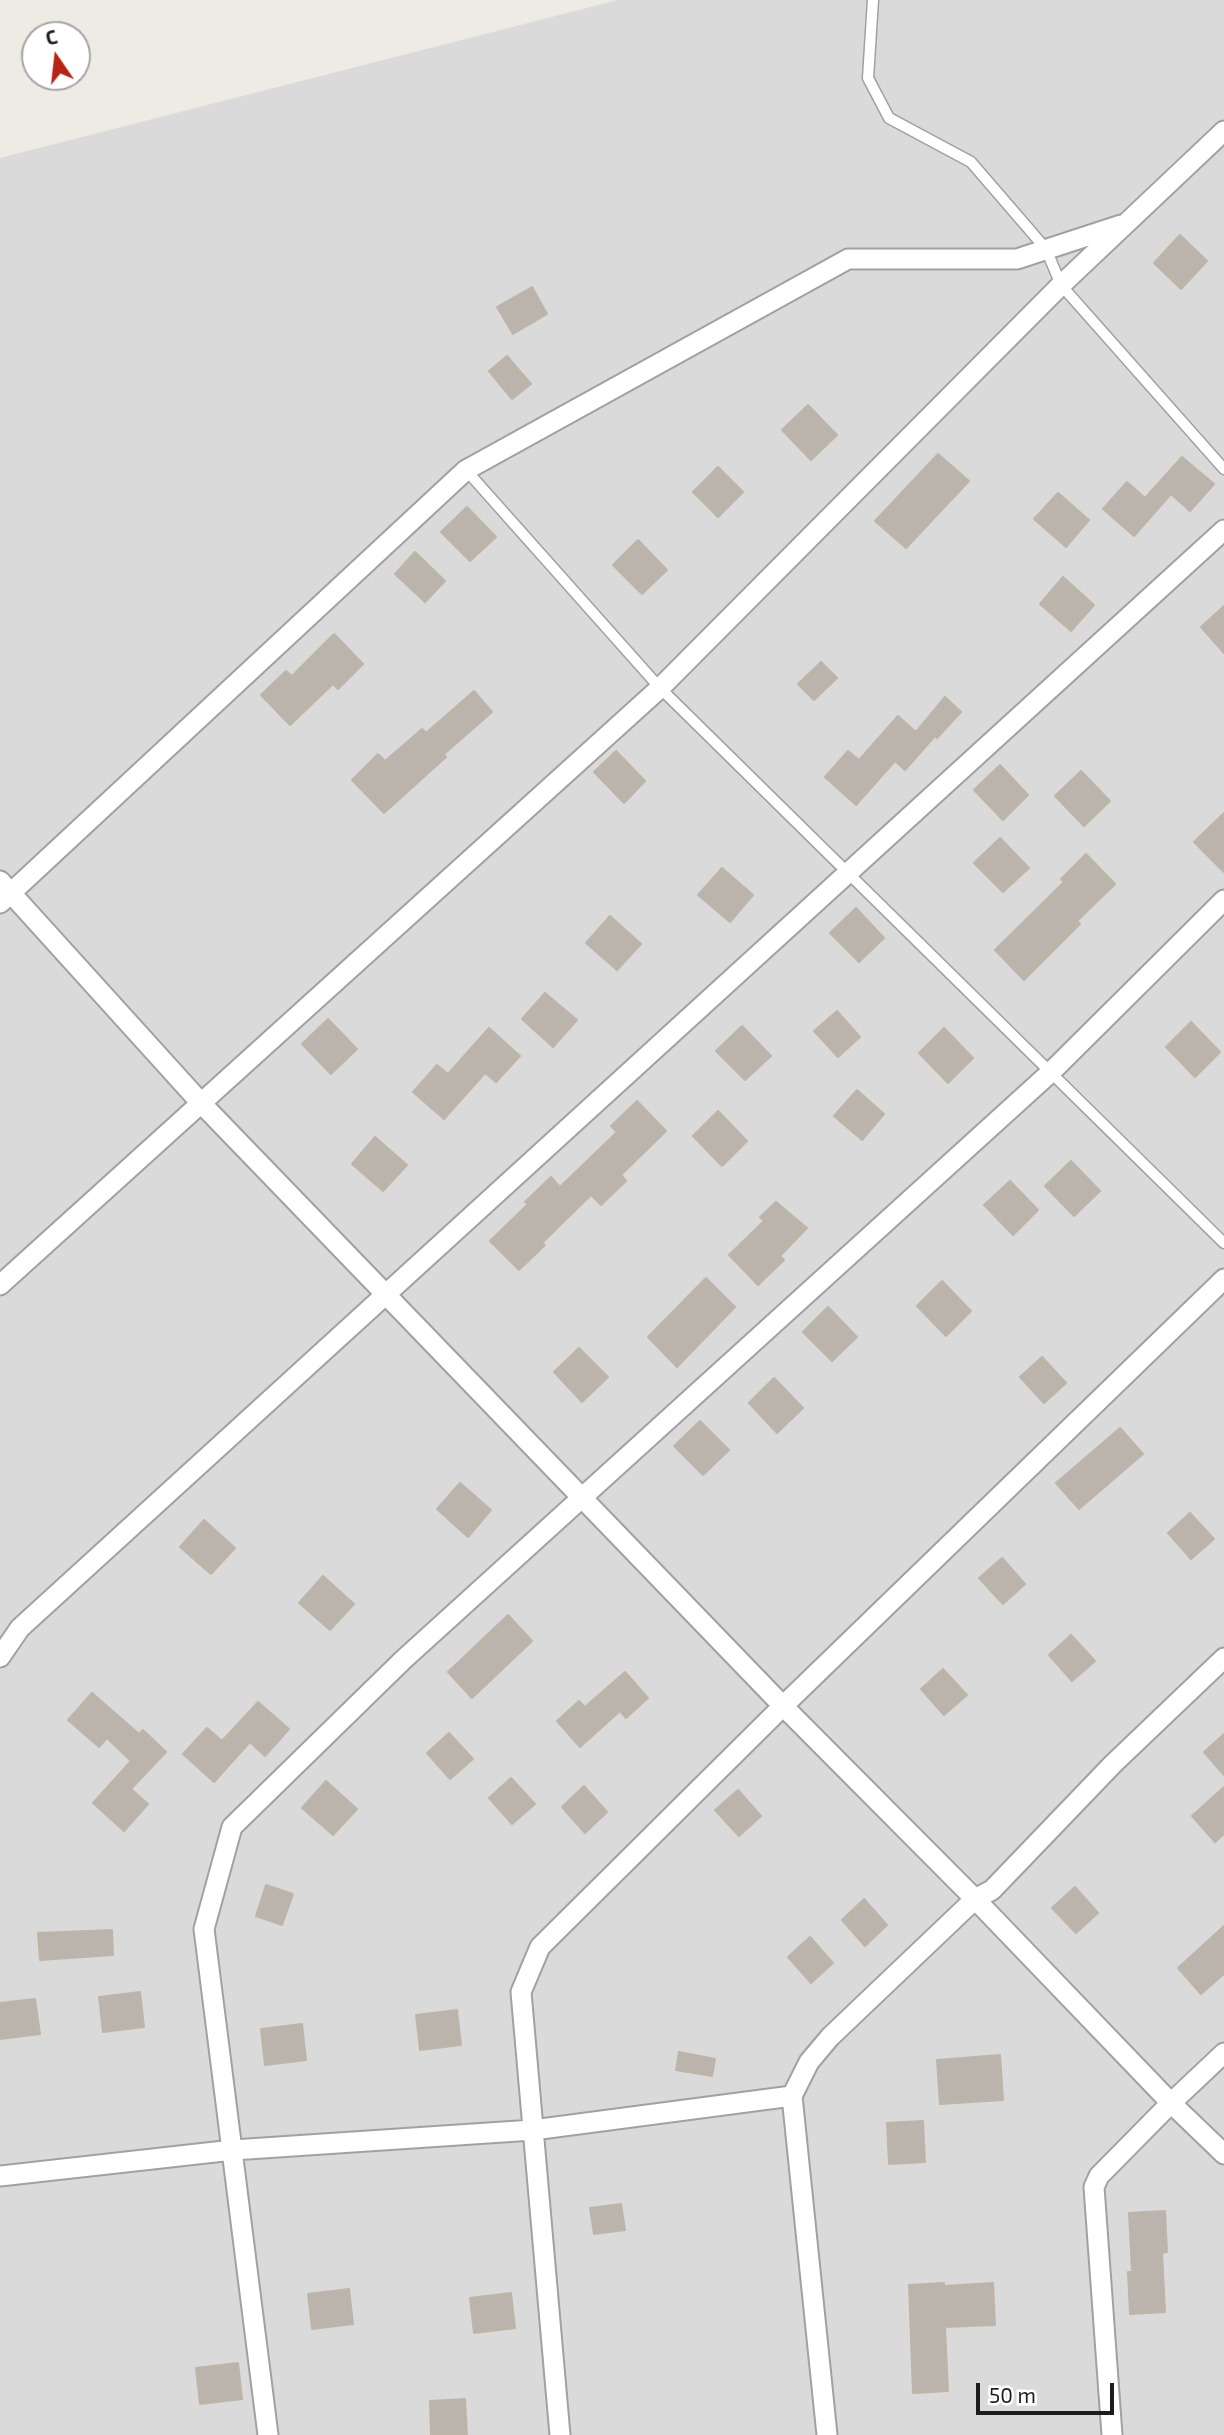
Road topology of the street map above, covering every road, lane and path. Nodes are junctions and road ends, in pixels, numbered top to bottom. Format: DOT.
graph roads {
  1 [pos="873,0"];
  2 [pos="1224,131"];
  3 [pos="1125,224"];
  4 [pos="1046,249"];
  5 [pos="1061,285"];
  6 [pos="466,470"];
  7 [pos="1224,470"];
  8 [pos="1224,530"];
  9 [pos="660,688"];
  10 [pos="848,873"];
  11 [pos="3,892"];
  12 [pos="1224,900"];
  13 [pos="1051,1072"];
  14 [pos="201,1103"];
  15 [pos="1224,1243"];
  16 [pos="1224,1279"];
  17 [pos="0,1285"];
  18 [pos="386,1295"];
  19 [pos="582,1498"];
  20 [pos="0,1657"];
  21 [pos="1224,1658"];
  22 [pos="783,1706"];
  23 [pos="975,1899"];
  24 [pos="1224,2053"];
  25 [pos="792,2096"];
  26 [pos="1171,2103"];
  27 [pos="533,2130"];
  28 [pos="233,2150"];
  29 [pos="1224,2154"];
  30 [pos="0,2176"];
  31 [pos="268,2435"];
  32 [pos="560,2435"];
  33 [pos="827,2435"];
  34 [pos="1112,2435"];
  1 -- 4 [label="lane"];
  2 -- 3 [label="street"];
  3 -- 4 [label="street"];
  3 -- 5 [label="street"];
  4 -- 5 [label="lane"];
  4 -- 6 [label="street"];
  5 -- 7 [label="lane"];
  5 -- 9 [label="street"];
  6 -- 9 [label="lane"];
  6 -- 11 [label="street"];
  8 -- 10 [label="street"];
  9 -- 10 [label="lane"];
  9 -- 14 [label="street"];
  10 -- 13 [label="lane"];
  10 -- 18 [label="street"];
  11 -- 14 [label="street"];
  12 -- 13 [label="street"];
  13 -- 15 [label="lane"];
  13 -- 19 [label="street"];
  14 -- 17 [label="street"];
  14 -- 18 [label="street"];
  16 -- 22 [label="street"];
  18 -- 19 [label="street"];
  18 -- 20 [label="street"];
  19 -- 22 [label="street"];
  19 -- 28 [label="street"];
  21 -- 23 [label="street"];
  22 -- 23 [label="street"];
  22 -- 27 [label="street"];
  23 -- 25 [label="street"];
  23 -- 26 [label="street"];
  24 -- 26 [label="street"];
  25 -- 27 [label="street"];
  25 -- 33 [label="street"];
  26 -- 29 [label="street"];
  26 -- 34 [label="street"];
  27 -- 28 [label="street"];
  27 -- 32 [label="street"];
  28 -- 30 [label="street"];
  28 -- 31 [label="street"];
}
